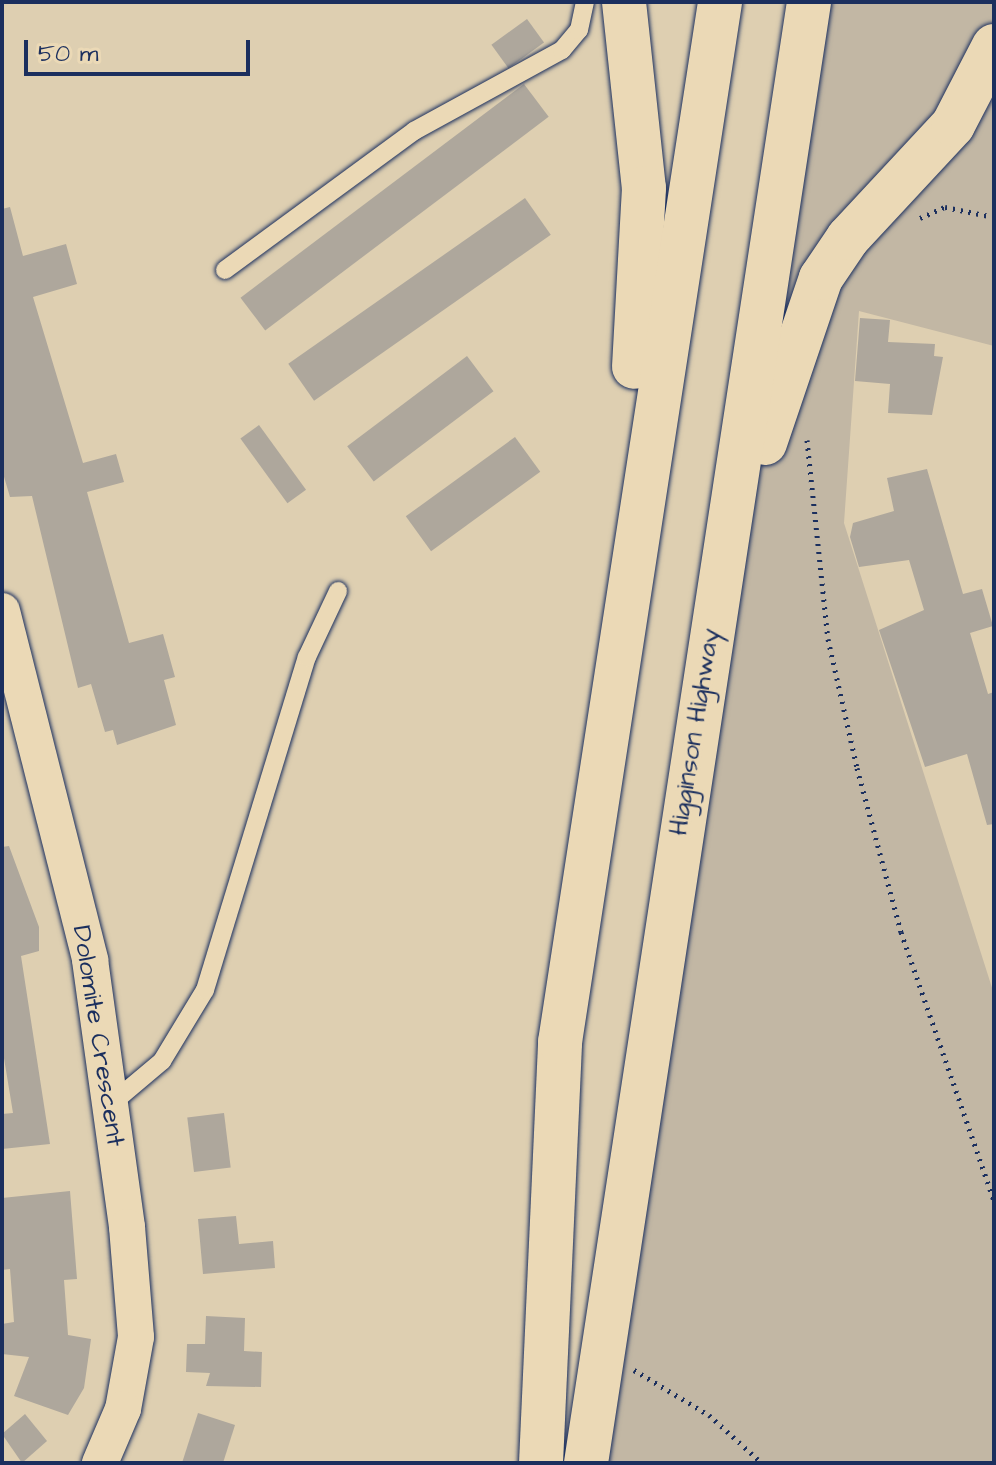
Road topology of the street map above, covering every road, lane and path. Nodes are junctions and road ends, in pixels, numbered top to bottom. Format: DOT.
graph roads {
  1 [pos="585,2"];
  2 [pos="624,2"];
  3 [pos="720,2"];
  4 [pos="809,2"];
  5 [pos="994,46"];
  6 [pos="994,217"];
  7 [pos="911,226"];
  8 [pos="225,270"];
  9 [pos="807,431"];
  10 [pos="338,591"];
  11 [pos="2,611"];
  12 [pos="616,656"];
  13 [pos="704,672"];
  14 [pos="111,1104"];
  15 [pos="994,1201"];
  16 [pos="603,1351"];
  17 [pos="100,1463"];
  18 [pos="541,1463"];
  19 [pos="586,1463"];
  20 [pos="762,1463"];
  1 -- 8 [label="lane"];
  2 -- 12 [label="highway"];
  3 -- 12 [label="highway"];
  4 -- 13 [label="highway, Higginson Highway"];
  5 -- 13 [label="highway"];
  6 -- 7 [label="path"];
  9 -- 15 [label="path"];
  10 -- 14 [label="lane"];
  11 -- 14 [label="street, Dolomite Crescent"];
  12 -- 18 [label="highway"];
  13 -- 16 [label="highway, Higginson Highway"];
  14 -- 17 [label="street, Dolomite Crescent"];
  16 -- 19 [label="highway, Higginson Highway"];
  16 -- 20 [label="path"];
}
